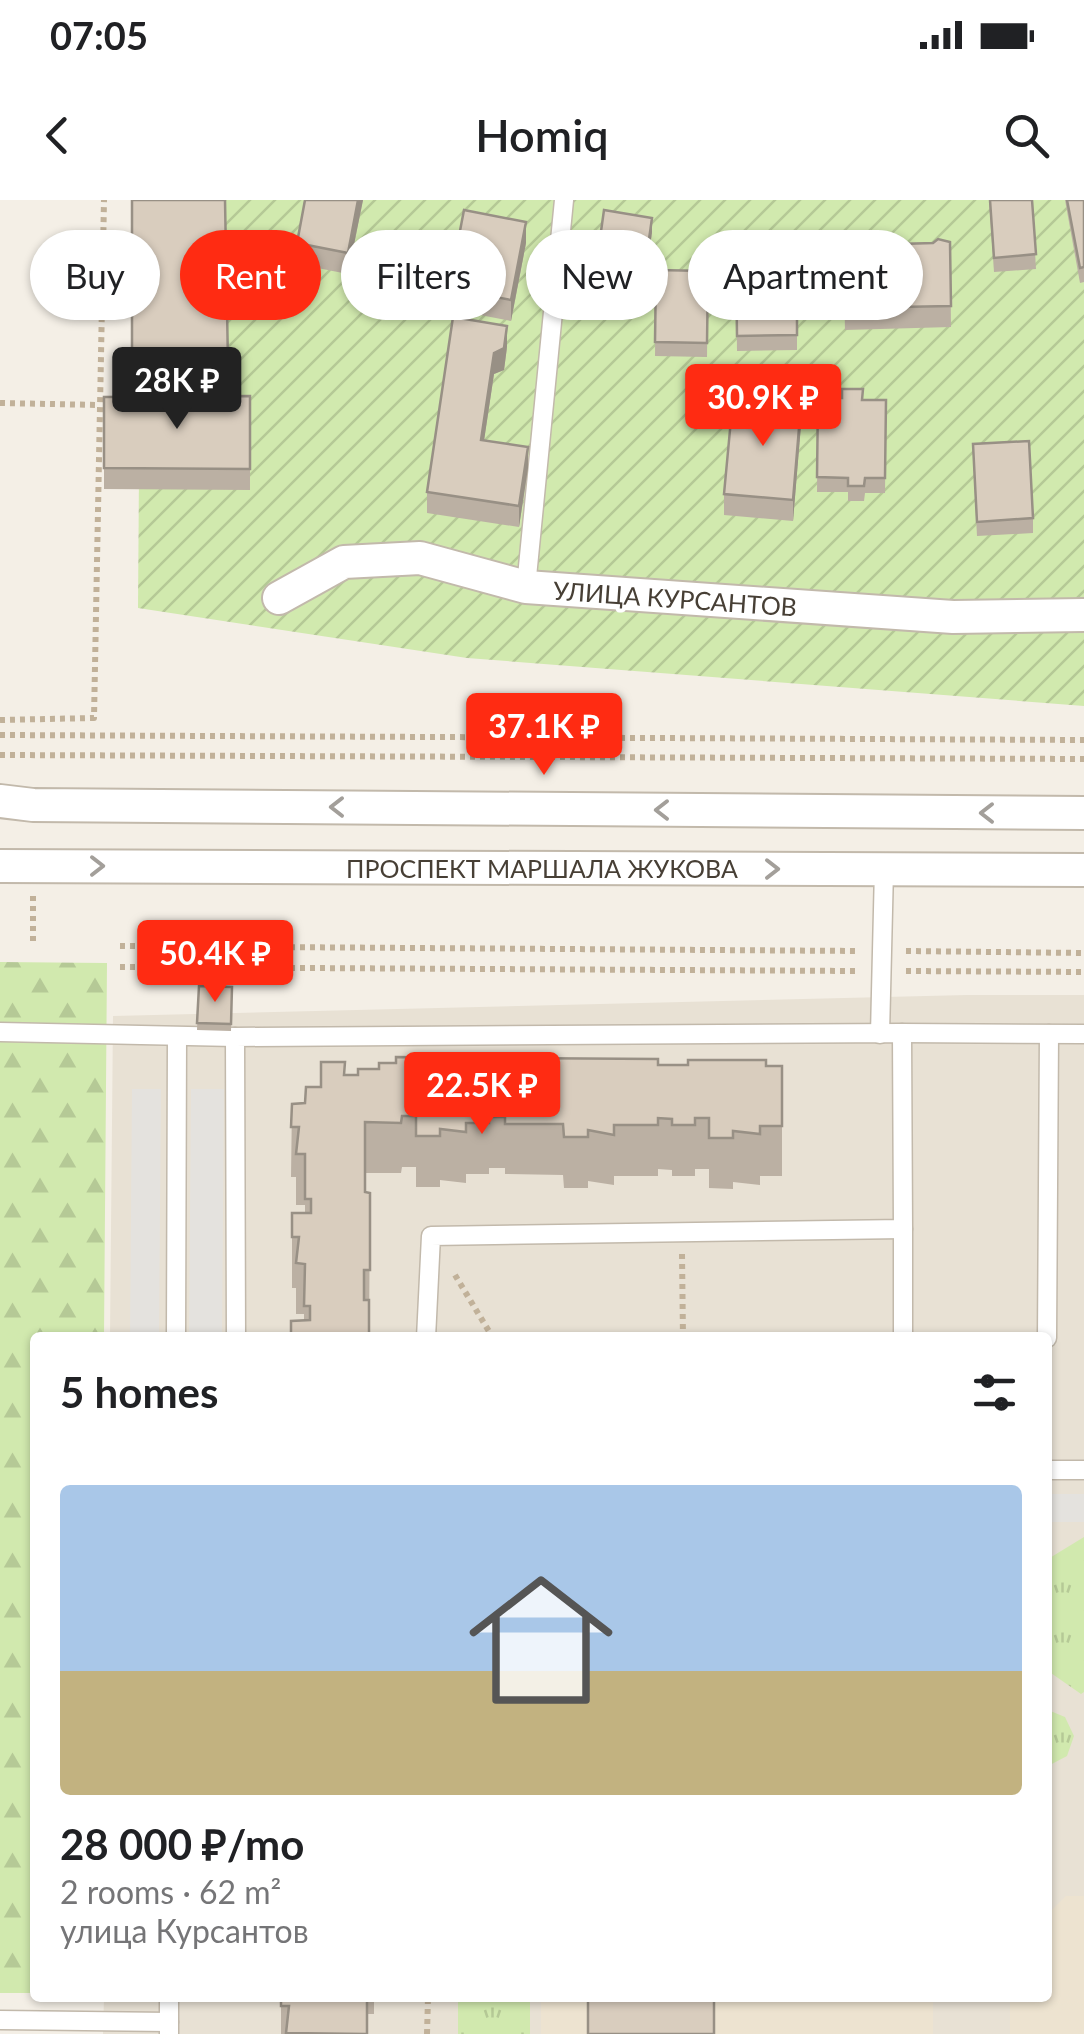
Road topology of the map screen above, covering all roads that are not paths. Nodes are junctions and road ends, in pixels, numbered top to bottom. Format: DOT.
graph roads {
  1 [pos="564,200"];
  2 [pos="526,587"];
  3 [pos="278,598"];
  4 [pos="1084,615"];
  5 [pos="0,802"];
  6 [pos="1084,814"];
  7 [pos="16,866"];
  8 [pos="884,870"];
  9 [pos="1084,870"];
  10 [pos="0,1032"];
  11 [pos="902,1033"];
  12 [pos="880,1034"];
  13 [pos="1049,1034"];
  14 [pos="1084,1034"];
  15 [pos="178,1037"];
  16 [pos="235,1037"];
  17 [pos="904,1229"];
  18 [pos="176,1332"];
  19 [pos="236,1332"];
  20 [pos="426,1332"];
  21 [pos="904,1332"];
  22 [pos="1046,1332"];
  23 [pos="1052,1470"];
  24 [pos="1084,1470"];
  25 [pos="170,2002"];
  26 [pos="0,2020"];
  27 [pos="169,2028"];
  1 -- 2 [label="lane"];
  2 -- 3 [label="street, УЛИЦА КУРСАНТОВ"];
  2 -- 4 [label="street, УЛИЦА КУРСАНТОВ"];
  6 -- 5 [label="street, one-way"];
  7 -- 8 [label="street, ПРОСПЕКТ МАРШАЛА ЖУКОВА, one-way"];
  8 -- 9 [label="street, ПРОСПЕКТ МАРШАЛА ЖУКОВА"];
  8 -- 12 [label="lane"];
  10 -- 15 [label="lane"];
  11 -- 12 [label="lane"];
  11 -- 13 [label="lane"];
  11 -- 17 [label="lane"];
  12 -- 16 [label="lane"];
  13 -- 14 [label="lane"];
  13 -- 22 [label="lane"];
  15 -- 16 [label="lane"];
  15 -- 18 [label="lane"];
  16 -- 19 [label="lane"];
  17 -- 20 [label="lane"];
  17 -- 21 [label="lane"];
  23 -- 24 [label="lane"];
  25 -- 27 [label="lane"];
  26 -- 27 [label="lane"];
}
